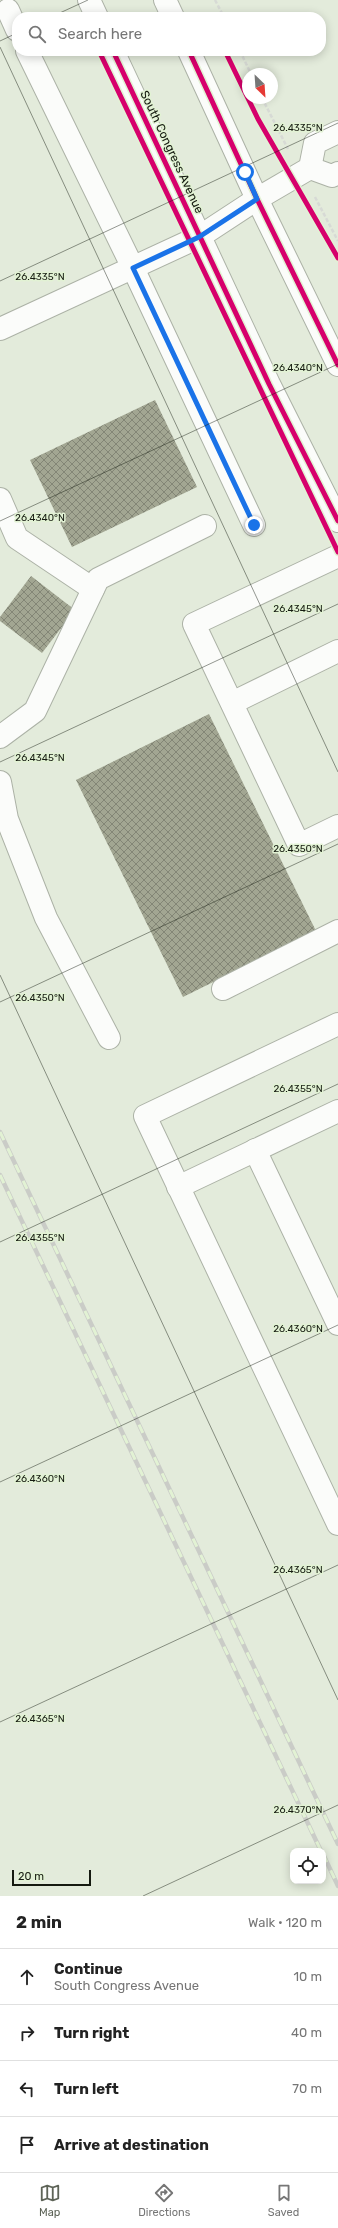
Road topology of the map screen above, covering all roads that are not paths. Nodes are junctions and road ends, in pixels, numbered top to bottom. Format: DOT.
graph roads {
  1 [pos="89,0"];
  2 [pos="165,0"];
  3 [pos="8,10"];
  4 [pos="95,12"];
  5 [pos="171,12"];
  6 [pos="12,19"];
  7 [pos="29,56"];
  8 [pos="115,56"];
  9 [pos="191,56"];
  10 [pos="338,132"];
  11 [pos="310,168"];
  12 [pos="338,173"];
  13 [pos="257,199"];
  14 [pos="199,237"];
  15 [pos="133,268"];
  16 [pos="0,329"];
  17 [pos="338,365"];
  18 [pos="0,499"];
  19 [pos="338,521"];
  20 [pos="254,525"];
  21 [pos="205,526"];
  22 [pos="338,556"];
  23 [pos="93,589"];
  24 [pos="338,651"];
  25 [pos="232,704"];
  26 [pos="0,737"];
  27 [pos="0,782"];
  28 [pos="338,826"];
  29 [pos="338,931"];
  30 [pos="223,990"];
  31 [pos="338,1024"];
  32 [pos="108,1038"];
  33 [pos="338,1111"];
  34 [pos="255,1150"];
  35 [pos="178,1187"];
  36 [pos="338,1324"];
  37 [pos="338,1524"];
  1 -- 4 [label="main road"];
  2 -- 5 [label="main road"];
  3 -- 6 [label="main road"];
  7 -- 15 [label="main road"];
  8 -- 14 [label="main road, South Congress Avenue"];
  9 -- 13 [label="main road"];
  10 -- 11 [label="main road"];
  11 -- 12 [label="main road"];
  11 -- 13 [label="main road"];
  13 -- 14 [label="main road"];
  13 -- 17 [label="main road"];
  14 -- 15 [label="main road"];
  14 -- 19 [label="main road, South Congress Avenue"];
  15 -- 16 [label="main road"];
  15 -- 20 [label="main road"];
  18 -- 23 [label="main road"];
  21 -- 23 [label="main road"];
  22 -- 25 [label="main road"];
  23 -- 26 [label="main road"];
  24 -- 25 [label="main road"];
  25 -- 28 [label="main road"];
  27 -- 32 [label="main road"];
  29 -- 30 [label="main road"];
  31 -- 35 [label="main road"];
  33 -- 34 [label="main road"];
  34 -- 35 [label="main road"];
  34 -- 36 [label="main road"];
  35 -- 37 [label="main road"];
}
